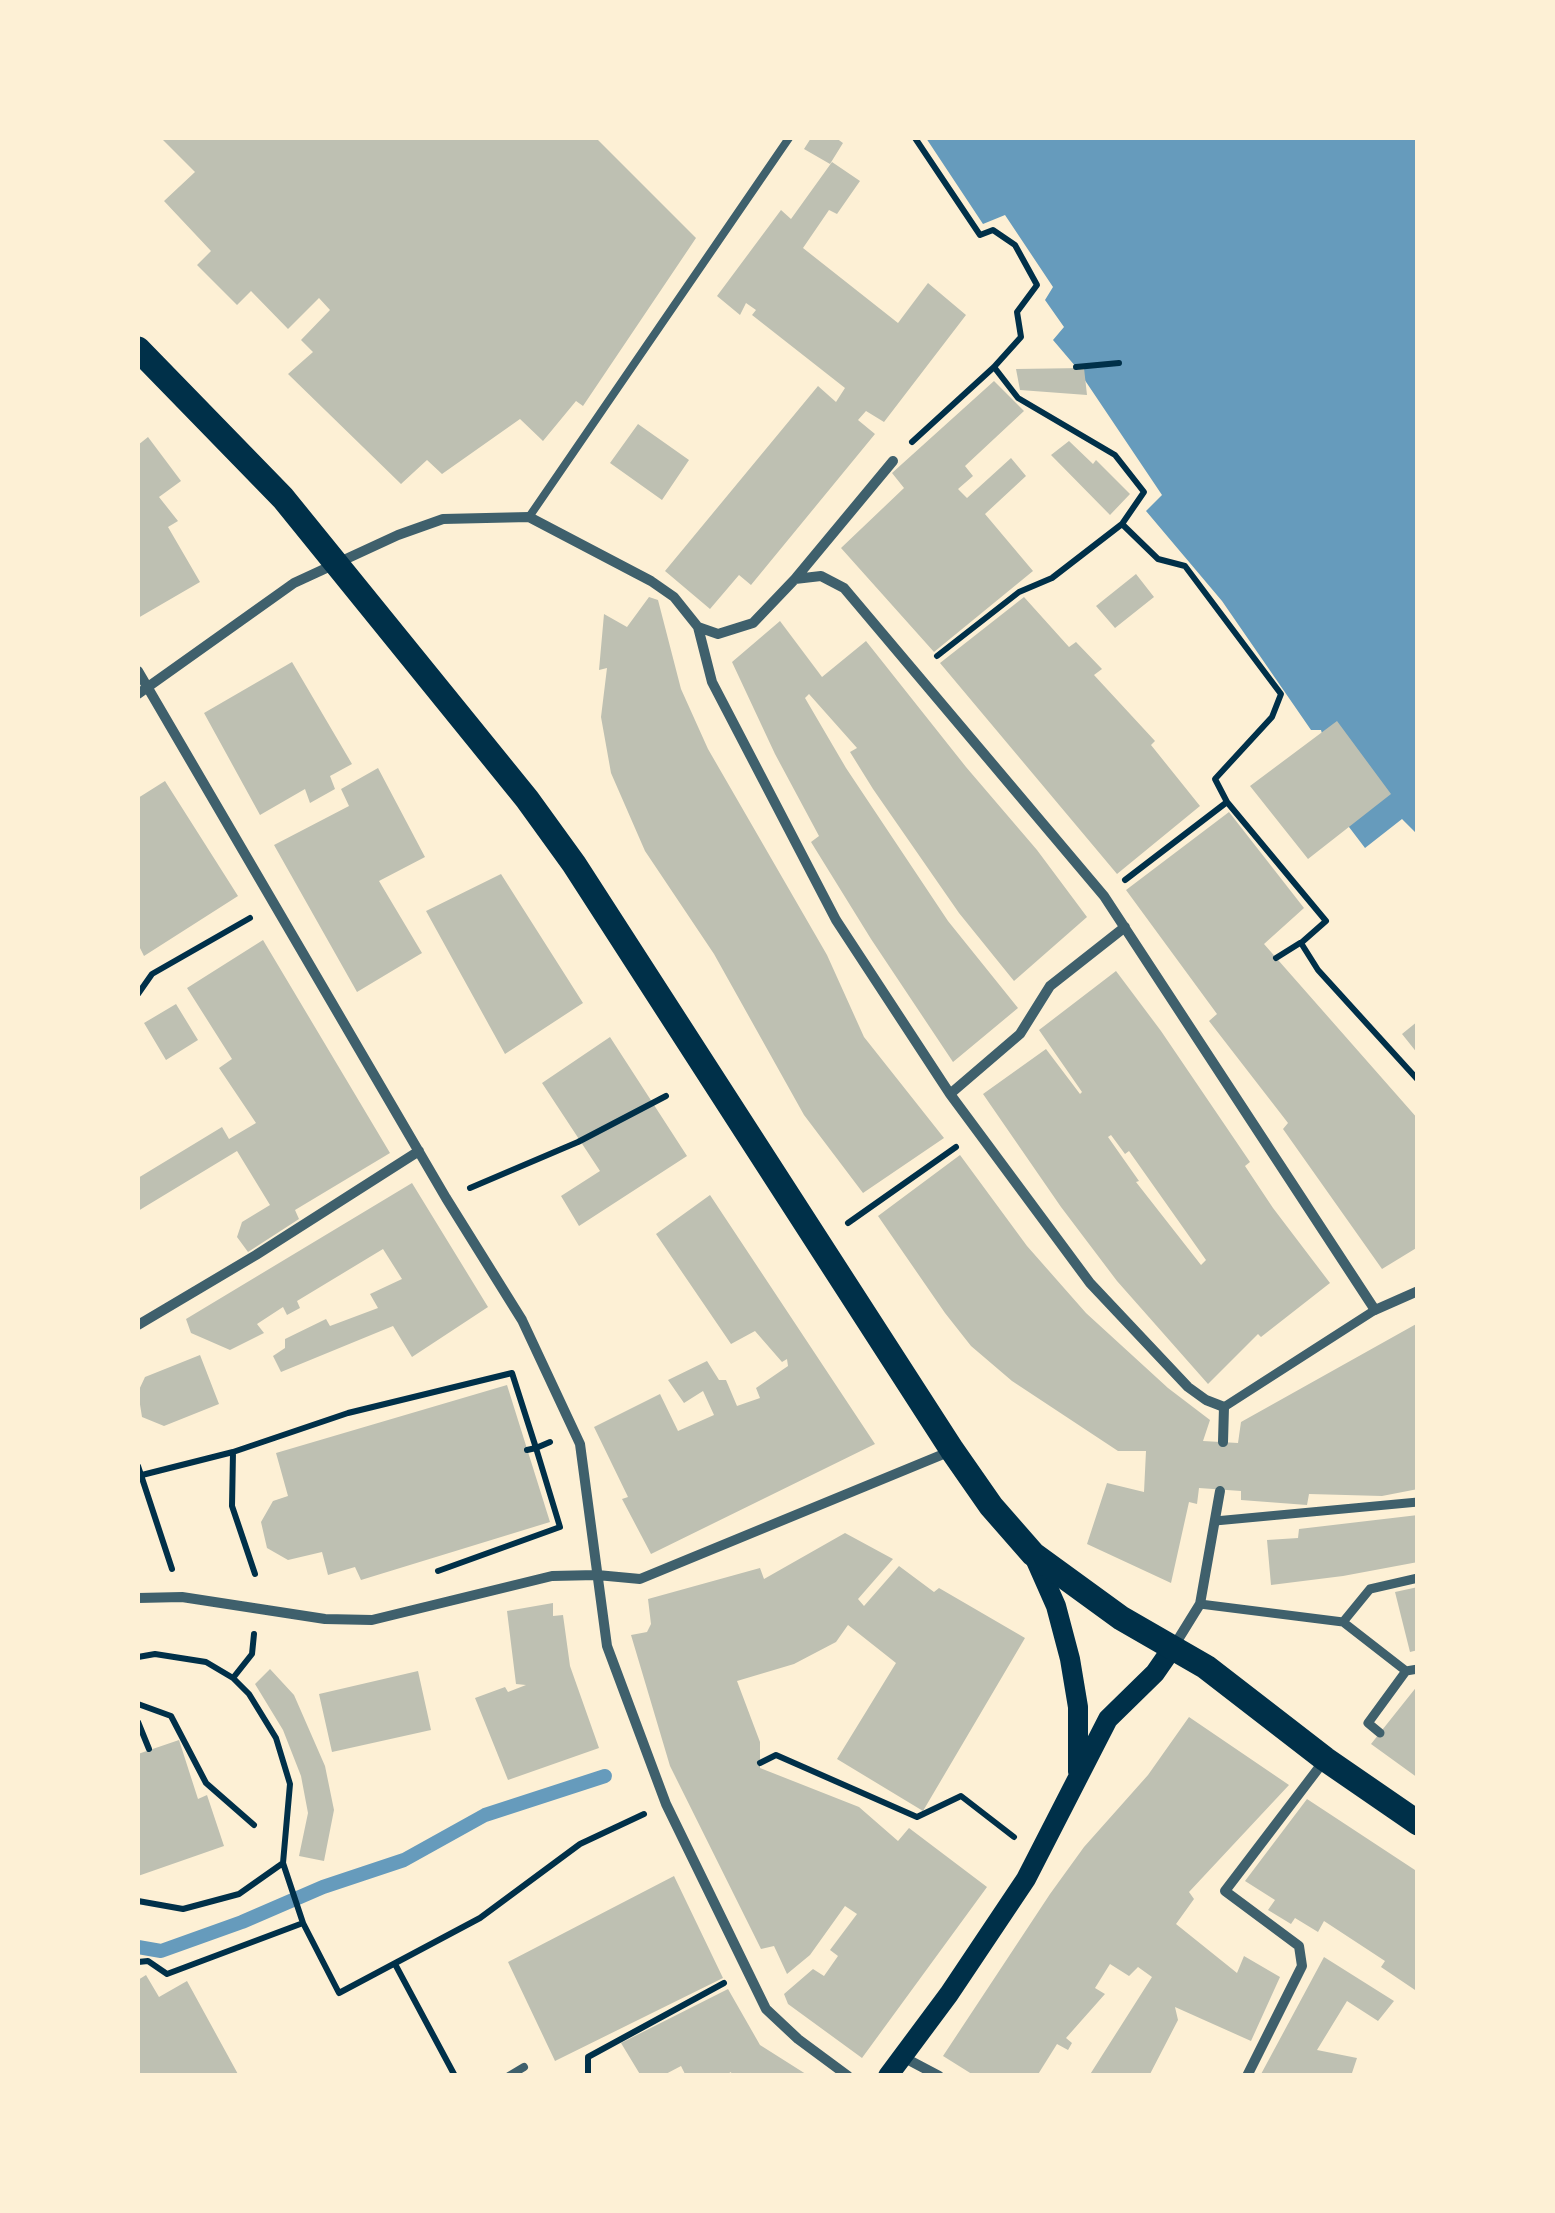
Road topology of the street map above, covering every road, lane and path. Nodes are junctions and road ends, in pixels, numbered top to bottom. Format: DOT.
graph roads {
  1 [pos="789,138"];
  2 [pos="915,138"];
  3 [pos="138,350"];
  4 [pos="1119,364"];
  5 [pos="994,367"];
  6 [pos="1076,367"];
  7 [pos="892,461"];
  8 [pos="529,517"];
  9 [pos="1122,524"];
  10 [pos="336,563"];
  11 [pos="795,579"];
  12 [pos="698,627"];
  13 [pos="138,671"];
  14 [pos="916,672"];
  15 [pos="142,690"];
  16 [pos="1228,802"];
  17 [pos="1104,896"];
  18 [pos="273,904"];
  19 [pos="1125,927"];
  20 [pos="1300,943"];
  21 [pos="1276,958"];
  22 [pos="138,994"];
  23 [pos="1418,1080"];
  24 [pos="950,1094"];
  25 [pos="666,1096"];
  26 [pos="978,1132"];
  27 [pos="419,1151"];
  28 [pos="446,1198"];
  29 [pos="852,1219"];
  30 [pos="1418,1292"];
  31 [pos="1375,1310"];
  32 [pos="138,1325"];
  33 [pos="1224,1407"];
  34 [pos="1223,1442"];
  35 [pos="952,1450"];
  36 [pos="233,1452"];
  37 [pos="138,1472"];
  38 [pos="1220,1491"];
  39 [pos="1418,1502"];
  40 [pos="1215,1521"];
  41 [pos="1033,1554"];
  42 [pos="255,1574"];
  43 [pos="597,1575"];
  44 [pos="424,1576"];
  45 [pos="1418,1578"];
  46 [pos="182,1597"];
  47 [pos="138,1598"];
  48 [pos="1200,1604"];
  49 [pos="258,1608"];
  50 [pos="1344,1622"];
  51 [pos="1173,1647"];
  52 [pos="138,1657"];
  53 [pos="1418,1669"];
  54 [pos="1406,1671"];
  55 [pos="233,1678"];
  56 [pos="138,1704"];
  57 [pos="138,1722"];
  58 [pos="1380,1732"];
  59 [pos="150,1750"];
  60 [pos="1325,1759"];
  61 [pos="760,1763"];
  62 [pos="1078,1774"];
  63 [pos="1418,1823"];
  64 [pos="254,1826"];
  65 [pos="612,1829"];
  66 [pos="283,1863"];
  67 [pos="1026,1879"];
  68 [pos="138,1901"];
  69 [pos="304,1922"];
  70 [pos="138,1962"];
  71 [pos="395,1964"];
  72 [pos="747,1970"];
  73 [pos="903,2056"];
  74 [pos="524,2067"];
  75 [pos="455,2076"];
  76 [pos="510,2076"];
  77 [pos="588,2076"];
  78 [pos="848,2076"];
  79 [pos="888,2076"];
  80 [pos="939,2076"];
  81 [pos="1247,2076"];
  1 -- 8 [label="lane"];
  2 -- 5 [label="path"];
  3 -- 10 [label="main road"];
  4 -- 6 [label="path"];
  5 -- 7 [label="path"];
  5 -- 9 [label="path"];
  7 -- 11 [label="street"];
  8 -- 10 [label="street"];
  8 -- 12 [label="street"];
  9 -- 14 [label="path"];
  9 -- 16 [label="path"];
  10 -- 15 [label="street"];
  10 -- 35 [label="main road"];
  11 -- 12 [label="street"];
  11 -- 14 [label="street"];
  12 -- 24 [label="street"];
  13 -- 15 [label="street"];
  14 -- 17 [label="street"];
  15 -- 18 [label="street"];
  16 -- 17 [label="path"];
  16 -- 20 [label="path"];
  17 -- 19 [label="street"];
  18 -- 22 [label="path"];
  18 -- 27 [label="street"];
  19 -- 24 [label="street"];
  19 -- 31 [label="street"];
  20 -- 21 [label="path"];
  20 -- 23 [label="path"];
  24 -- 26 [label="street"];
  25 -- 28 [label="path"];
  26 -- 29 [label="path"];
  26 -- 33 [label="street"];
  27 -- 28 [label="street"];
  27 -- 32 [label="street"];
  28 -- 43 [label="street"];
  30 -- 31 [label="street"];
  31 -- 33 [label="street"];
  33 -- 34 [label="street"];
  35 -- 41 [label="main road"];
  35 -- 43 [label="street"];
  36 -- 37 [label="path"];
  36 -- 42 [label="path"];
  36 -- 44 [label="path"];
  37 -- 46 [label="path"];
  38 -- 40 [label="street"];
  39 -- 40 [label="street"];
  40 -- 48 [label="street"];
  41 -- 51 [label="main road"];
  41 -- 62 [label="main road"];
  43 -- 49 [label="street"];
  43 -- 72 [label="street"];
  45 -- 50 [label="street"];
  46 -- 47 [label="street"];
  46 -- 49 [label="street"];
  48 -- 50 [label="street"];
  48 -- 51 [label="street"];
  49 -- 55 [label="path"];
  50 -- 54 [label="street"];
  51 -- 60 [label="main road"];
  51 -- 62 [label="main road"];
  52 -- 55 [label="path"];
  53 -- 54 [label="street"];
  54 -- 58 [label="street"];
  55 -- 66 [label="path"];
  56 -- 64 [label="path"];
  57 -- 59 [label="path"];
  60 -- 63 [label="main road"];
  60 -- 81 [label="street"];
  61 -- 67 [label="path"];
  62 -- 67 [label="main road"];
  65 -- 71 [label="path"];
  66 -- 68 [label="path"];
  66 -- 69 [label="path"];
  67 -- 73 [label="main road"];
  69 -- 70 [label="path"];
  69 -- 71 [label="path"];
  71 -- 75 [label="path"];
  72 -- 77 [label="path"];
  72 -- 78 [label="street"];
  73 -- 79 [label="main road"];
  73 -- 80 [label="street"];
  74 -- 76 [label="lane"];
}
